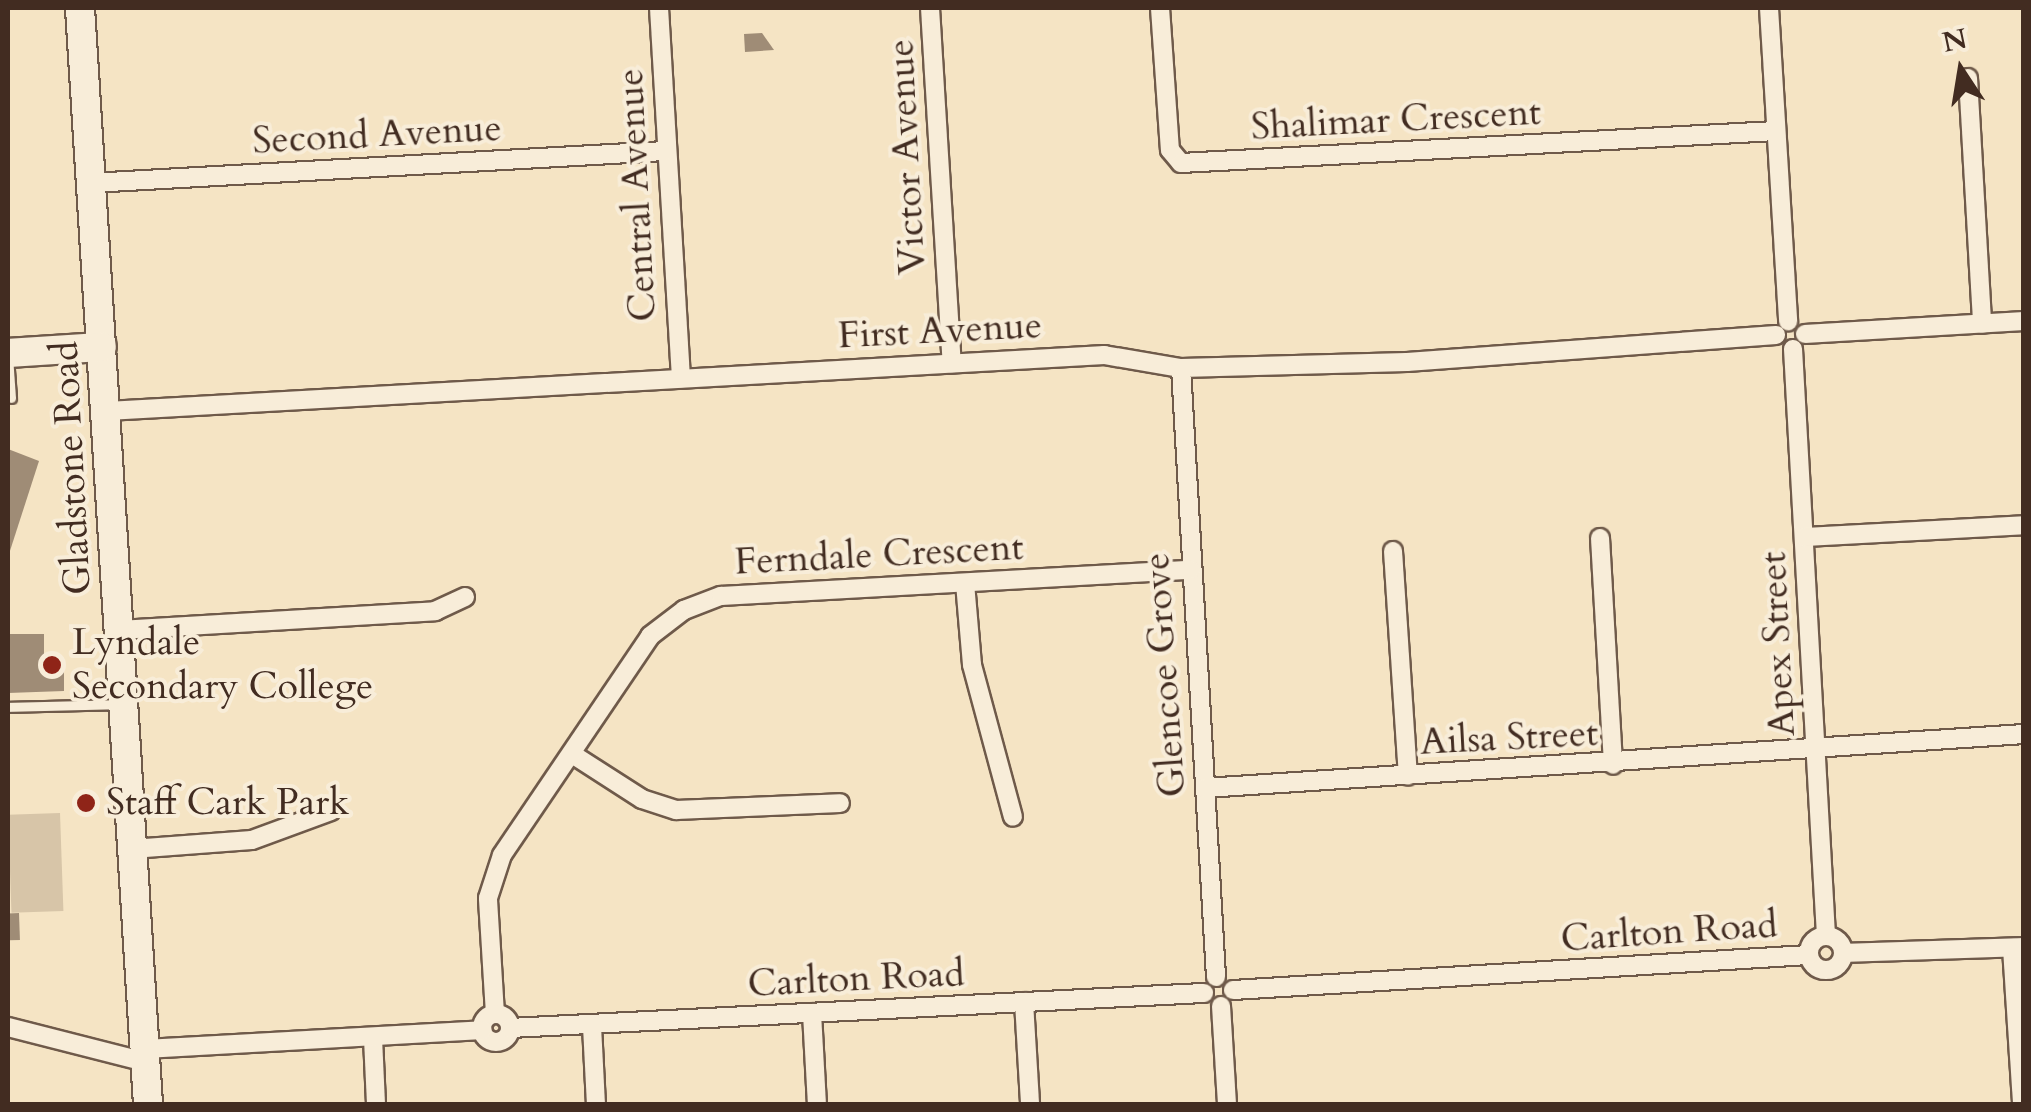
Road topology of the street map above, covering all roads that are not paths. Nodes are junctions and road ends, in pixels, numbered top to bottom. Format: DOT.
graph roads {
  1 [pos="80,8"];
  2 [pos="659,8"];
  3 [pos="930,8"];
  4 [pos="1160,8"];
  5 [pos="1768,8"];
  6 [pos="1968,78"];
  7 [pos="1775,131"];
  8 [pos="666,151"];
  9 [pos="90,183"];
  10 [pos="2024,322"];
  11 [pos="1982,324"];
  12 [pos="1782,328"];
  13 [pos="1799,342"];
  14 [pos="102,347"];
  15 [pos="8,353"];
  16 [pos="952,363"];
  17 [pos="1182,368"];
  18 [pos="681,378"];
  19 [pos="10,398"];
  20 [pos="107,411"];
  21 [pos="2024,525"];
  22 [pos="1805,537"];
  23 [pos="1600,538"];
  24 [pos="1393,551"];
  25 [pos="1190,570"];
  26 [pos="965,583"];
  27 [pos="465,597"];
  28 [pos="119,630"];
  29 [pos="123,704"];
  30 [pos="8,707"];
  31 [pos="2024,734"];
  32 [pos="1816,749"];
  33 [pos="572,754"];
  34 [pos="1612,764"];
  35 [pos="1408,775"];
  36 [pos="1205,788"];
  37 [pos="840,804"];
  38 [pos="331,811"];
  39 [pos="1013,817"];
  40 [pos="132,848"];
  41 [pos="1826,936"];
  42 [pos="2018,948"];
  43 [pos="1843,953"];
  44 [pos="1809,955"];
  45 [pos="1216,978"];
  46 [pos="1233,990"];
  47 [pos="1204,994"];
  48 [pos="1024,1002"];
  49 [pos="1221,1006"];
  50 [pos="812,1013"];
  51 [pos="494,1014"];
  52 [pos="592,1026"];
  53 [pos="8,1028"];
  54 [pos="510,1028"];
  55 [pos="482,1030"];
  56 [pos="372,1038"];
  57 [pos="145,1055"];
  58 [pos="148,1104"];
  59 [pos="376,1104"];
  60 [pos="596,1104"];
  61 [pos="817,1104"];
  62 [pos="1030,1104"];
  63 [pos="1228,1104"];
  64 [pos="2022,1104"];
  1 -- 9 [label="main road, Gladstone Road"];
  2 -- 8 [label="street, Central Avenue"];
  3 -- 16 [label="street, Victor Avenue"];
  4 -- 7 [label="street, Shalimar Crescent"];
  5 -- 7 [label="street"];
  6 -- 11 [label="street"];
  7 -- 12 [label="street"];
  8 -- 9 [label="street, Second Avenue"];
  8 -- 18 [label="street, Central Avenue"];
  9 -- 14 [label="main road, Gladstone Road"];
  10 -- 11 [label="street"];
  11 -- 13 [label="street"];
  12 -- 13 [label="street"];
  12 -- 17 [label="street, First Avenue"];
  13 -- 22 [label="street, Apex Street"];
  14 -- 15 [label="main road"];
  14 -- 20 [label="main road, Gladstone Road"];
  15 -- 19 [label="lane"];
  16 -- 17 [label="street, First Avenue"];
  16 -- 18 [label="street, First Avenue"];
  17 -- 25 [label="street, Glencoe Grove"];
  18 -- 20 [label="street, First Avenue"];
  20 -- 28 [label="main road, Gladstone Road"];
  21 -- 22 [label="street"];
  22 -- 32 [label="street, Apex Street"];
  23 -- 34 [label="street"];
  24 -- 35 [label="street"];
  25 -- 26 [label="street, Ferndale Crescent"];
  25 -- 36 [label="street, Glencoe Grove"];
  26 -- 33 [label="street, Ferndale Crescent"];
  26 -- 39 [label="street"];
  27 -- 28 [label="street"];
  28 -- 29 [label="main road, Gladstone Road"];
  29 -- 30 [label="lane"];
  29 -- 40 [label="main road, Gladstone Road"];
  31 -- 32 [label="street, Ailsa Street"];
  32 -- 34 [label="street, Ailsa Street"];
  32 -- 41 [label="street, Apex Street"];
  33 -- 37 [label="street"];
  33 -- 51 [label="street, Ferndale Crescent"];
  34 -- 35 [label="street, Ailsa Street"];
  35 -- 36 [label="street, Ailsa Street"];
  36 -- 45 [label="street, Glencoe Grove"];
  38 -- 40 [label="street"];
  40 -- 57 [label="main road, Gladstone Road"];
  41 -- 43 [label="street"];
  41 -- 44 [label="street"];
  42 -- 43 [label="street"];
  42 -- 64 [label="street"];
  43 -- 44 [label="street, Carlton Road"];
  44 -- 46 [label="street, Carlton Road"];
  45 -- 46 [label="street"];
  45 -- 47 [label="street"];
  46 -- 49 [label="street"];
  47 -- 48 [label="street, Carlton Road"];
  47 -- 49 [label="street"];
  48 -- 50 [label="street, Carlton Road"];
  48 -- 62 [label="street"];
  49 -- 63 [label="street"];
  50 -- 52 [label="street, Carlton Road"];
  50 -- 61 [label="street"];
  51 -- 54 [label="street"];
  51 -- 55 [label="street"];
  52 -- 54 [label="street, Carlton Road"];
  52 -- 60 [label="street"];
  53 -- 57 [label="street"];
  54 -- 55 [label="street, Carlton Road"];
  55 -- 56 [label="street"];
  56 -- 57 [label="street"];
  56 -- 59 [label="street"];
  57 -- 58 [label="main road, Gladstone Road"];
}
